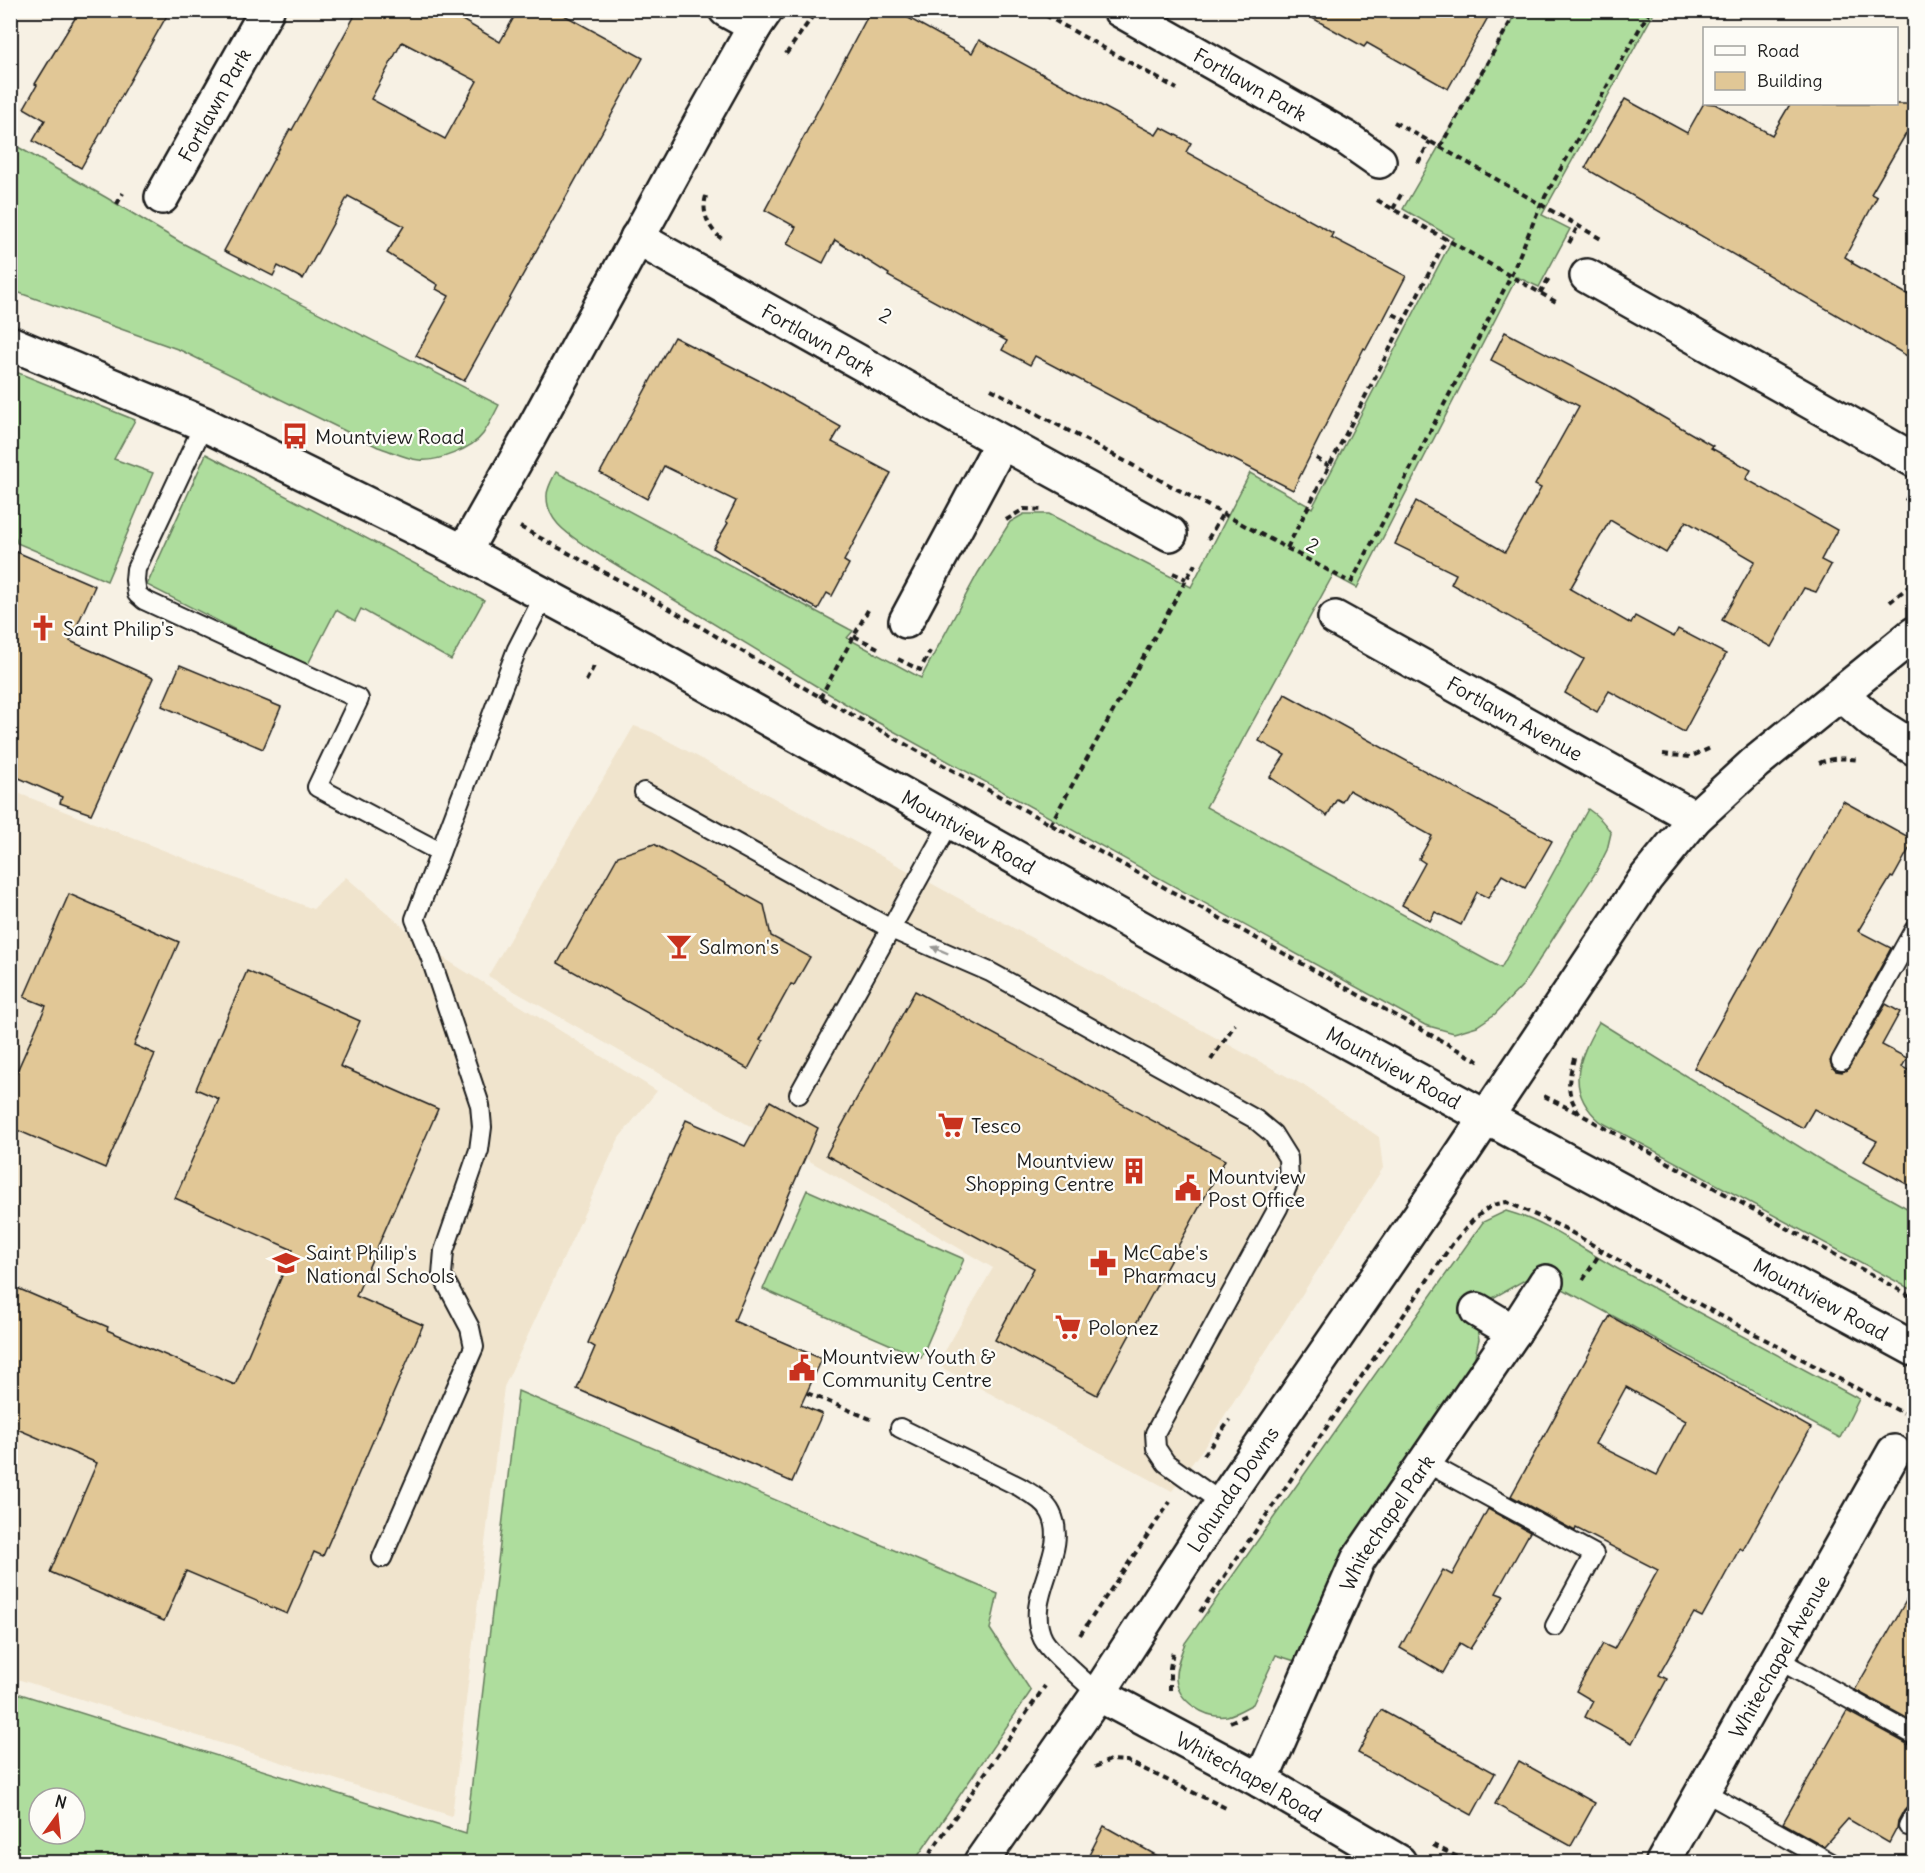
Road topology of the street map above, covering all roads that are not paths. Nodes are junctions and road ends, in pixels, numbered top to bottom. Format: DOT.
graph roads {
  1 [pos="267,10"];
  2 [pos="726,10"];
  3 [pos="1120,10"];
  4 [pos="761,18"];
  5 [pos="1379,161"];
  6 [pos="162,197"];
  7 [pos="637,237"];
  8 [pos="1587,276"];
  9 [pos="10,343"];
  10 [pos="204,424"];
  11 [pos="1002,442"];
  12 [pos="1914,460"];
  13 [pos="1170,534"];
  14 [pos="464,552"];
  15 [pos="544,596"];
  16 [pos="1335,618"];
  17 [pos="906,621"];
  18 [pos="1914,634"];
  19 [pos="1841,694"];
  20 [pos="1914,748"];
  21 [pos="644,792"];
  22 [pos="1695,818"];
  23 [pos="950,822"];
  24 [pos="440,852"];
  25 [pos="891,929"];
  26 [pos="1914,930"];
  27 [pos="1841,1060"];
  28 [pos="799,1094"];
  29 [pos="1486,1116"];
  30 [pos="1546,1282"];
  31 [pos="1477,1310"];
  32 [pos="1514,1332"];
  33 [pos="1914,1349"];
  34 [pos="900,1428"];
  35 [pos="1894,1452"];
  36 [pos="1425,1462"];
  37 [pos="1222,1503"];
  38 [pos="382,1558"];
  39 [pos="1555,1626"];
  40 [pos="1777,1659"];
  41 [pos="1098,1694"];
  42 [pos="1914,1735"];
  43 [pos="1261,1781"];
  44 [pos="1703,1791"];
  45 [pos="981,1863"];
  46 [pos="1399,1863"];
  47 [pos="1663,1863"];
  48 [pos="1830,1863"];
  1 -- 6 [label="street, Fortlawn Park"];
  2 -- 4 [label="street"];
  3 -- 5 [label="street, Fortlawn Park"];
  4 -- 7 [label="street"];
  7 -- 11 [label="street, Fortlawn Park"];
  7 -- 14 [label="street"];
  8 -- 12 [label="street"];
  9 -- 10 [label="street, Mountview Road"];
  10 -- 14 [label="street, Mountview Road"];
  10 -- 24 [label="lane"];
  11 -- 13 [label="street, Fortlawn Park"];
  11 -- 17 [label="street"];
  14 -- 15 [label="street, Mountview Road"];
  15 -- 23 [label="street, Mountview Road"];
  15 -- 24 [label="lane"];
  16 -- 22 [label="street, Fortlawn Avenue"];
  18 -- 19 [label="street"];
  19 -- 20 [label="street"];
  19 -- 22 [label="street"];
  21 -- 25 [label="lane"];
  22 -- 29 [label="street"];
  23 -- 25 [label="lane"];
  23 -- 29 [label="street, Mountview Road"];
  24 -- 38 [label="lane"];
  25 -- 28 [label="lane"];
  37 -- 25 [label="lane, one-way"];
  26 -- 27 [label="lane"];
  29 -- 33 [label="street, Mountview Road"];
  29 -- 37 [label="street, Lohunda Downs"];
  30 -- 32 [label="street, Whitechapel Park"];
  31 -- 32 [label="street"];
  32 -- 36 [label="street, Whitechapel Park"];
  34 -- 41 [label="lane"];
  35 -- 40 [label="street, Whitechapel Avenue"];
  36 -- 39 [label="lane"];
  36 -- 43 [label="street, Whitechapel Park"];
  37 -- 41 [label="street, Lohunda Downs"];
  40 -- 42 [label="lane"];
  40 -- 44 [label="street, Whitechapel Avenue"];
  41 -- 43 [label="street, Whitechapel Road"];
  41 -- 45 [label="street, Lohunda Downs"];
  43 -- 46 [label="street, Whitechapel Road"];
  44 -- 47 [label="street, Whitechapel Avenue"];
  44 -- 48 [label="lane"];
}
